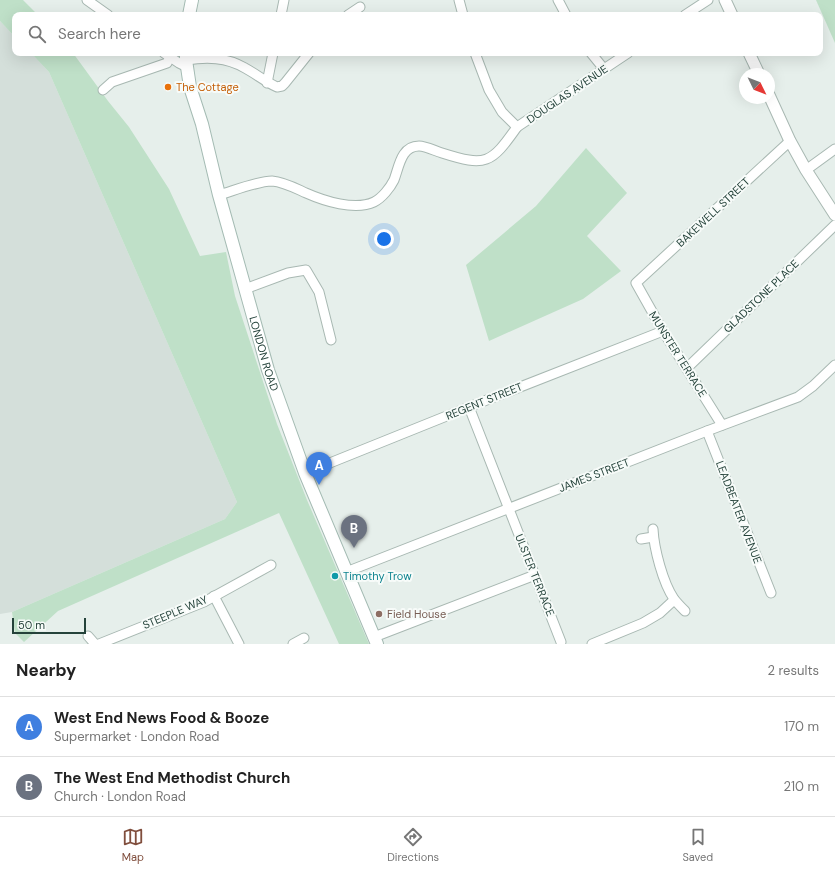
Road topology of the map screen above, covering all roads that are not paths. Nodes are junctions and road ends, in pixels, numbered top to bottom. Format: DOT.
graph roads {
  1 [pos="87,0"];
  2 [pos="102,0"];
  3 [pos="192,0"];
  4 [pos="284,0"];
  5 [pos="459,0"];
  6 [pos="558,0"];
  7 [pos="708,0"];
  8 [pos="725,0"];
  9 [pos="360,7"];
  10 [pos="105,12"];
  11 [pos="190,12"];
  12 [pos="282,12"];
  13 [pos="352,12"];
  14 [pos="462,12"];
  15 [pos="564,12"];
  16 [pos="690,12"];
  17 [pos="731,12"];
  18 [pos="167,56"];
  19 [pos="171,56"];
  20 [pos="272,56"];
  21 [pos="307,56"];
  22 [pos="476,56"];
  23 [pos="593,56"];
  24 [pos="624,56"];
  25 [pos="751,56"];
  26 [pos="186,60"];
  27 [pos="756,68"];
  28 [pos="604,69"];
  29 [pos="268,83"];
  30 [pos="103,90"];
  31 [pos="773,104"];
  32 [pos="517,127"];
  33 [pos="790,141"];
  34 [pos="835,149"];
  35 [pos="806,170"];
  36 [pos="219,195"];
  37 [pos="835,215"];
  38 [pos="835,225"];
  39 [pos="636,283"];
  40 [pos="245,289"];
  41 [pos="663,331"];
  42 [pos="331,340"];
  43 [pos="835,365"];
  44 [pos="687,368"];
  45 [pos="469,407"];
  46 [pos="722,425"];
  47 [pos="707,430"];
  48 [pos="305,473"];
  49 [pos="508,509"];
  50 [pos="641,539"];
  51 [pos="271,565"];
  52 [pos="346,572"];
  53 [pos="535,575"];
  54 [pos="771,593"];
  55 [pos="214,596"];
  56 [pos="674,600"];
  57 [pos="685,611"];
  58 [pos="88,636"];
  59 [pos="304,638"];
  60 [pos="375,640"];
  61 [pos="560,643"];
  62 [pos="95,644"];
  63 [pos="99,644"];
  64 [pos="239,644"];
  65 [pos="293,644"];
  66 [pos="592,644"];
  1 -- 10 [label="street"];
  2 -- 10 [label="street"];
  3 -- 11 [label="main road"];
  4 -- 12 [label="street"];
  5 -- 14 [label="street"];
  6 -- 15 [label="street"];
  7 -- 16 [label="street"];
  8 -- 17 [label="street"];
  9 -- 13 [label="street"];
  18 -- 30 [label="street"];
  19 -- 26 [label="street"];
  20 -- 29 [label="street"];
  21 -- 29 [label="street"];
  22 -- 32 [label="street, DOUGLAS AVENUE"];
  23 -- 28 [label="street"];
  24 -- 28 [label="street, DOUGLAS AVENUE"];
  25 -- 27 [label="street"];
  26 -- 29 [label="street"];
  26 -- 36 [label="main road, LONDON ROAD"];
  28 -- 32 [label="street, DOUGLAS AVENUE"];
  31 -- 33 [label="street"];
  32 -- 36 [label="street"];
  33 -- 35 [label="street"];
  33 -- 39 [label="street, BAKEWELL STREET"];
  34 -- 35 [label="street"];
  35 -- 37 [label="street"];
  36 -- 40 [label="main road, LONDON ROAD"];
  38 -- 44 [label="street, GLADSTONE PLACE"];
  39 -- 41 [label="street, MUNSTER TERRACE"];
  40 -- 42 [label="street"];
  40 -- 48 [label="main road, LONDON ROAD"];
  41 -- 44 [label="street, MUNSTER TERRACE"];
  41 -- 45 [label="street, REGENT STREET"];
  43 -- 46 [label="street, JAMES STREET"];
  44 -- 46 [label="street, MUNSTER TERRACE"];
  45 -- 48 [label="street, REGENT STREET"];
  45 -- 49 [label="street, ULSTER TERRACE"];
  46 -- 47 [label="street, JAMES STREET"];
  47 -- 49 [label="street, JAMES STREET"];
  47 -- 54 [label="street, LEADBEATER AVENUE"];
  48 -- 52 [label="main road, LONDON ROAD"];
  49 -- 52 [label="street, JAMES STREET"];
  49 -- 53 [label="street, ULSTER TERRACE"];
  50 -- 56 [label="street"];
  51 -- 55 [label="street, STEEPLE WAY"];
  52 -- 60 [label="main road, LONDON ROAD"];
  53 -- 60 [label="street"];
  53 -- 61 [label="street, ULSTER TERRACE"];
  55 -- 63 [label="street, STEEPLE WAY"];
  55 -- 64 [label="street"];
  56 -- 57 [label="street"];
  56 -- 66 [label="street"];
  58 -- 62 [label="street"];
  59 -- 65 [label="street"];
}
